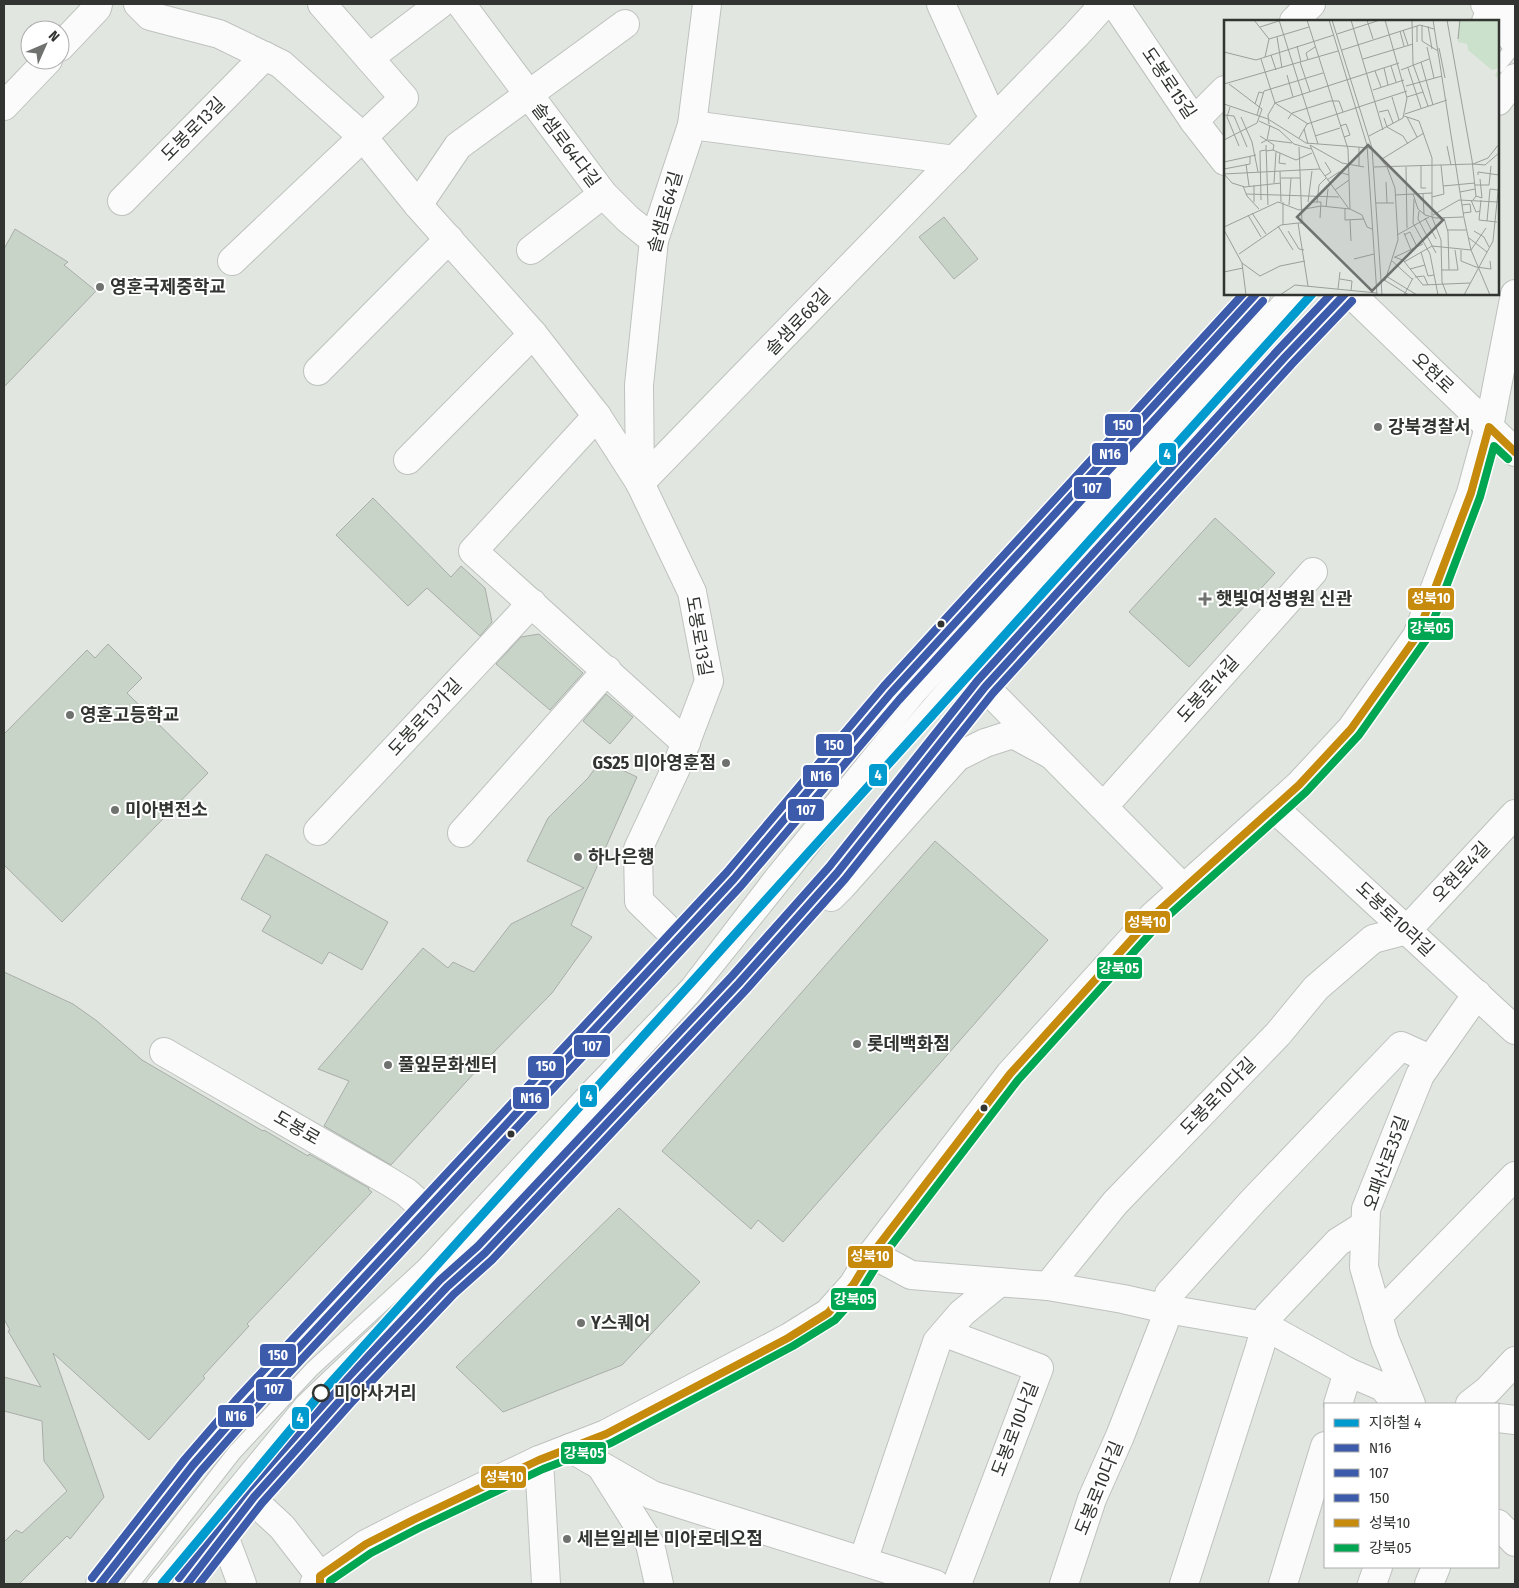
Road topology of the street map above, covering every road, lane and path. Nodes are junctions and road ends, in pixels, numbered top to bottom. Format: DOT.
graph roads {
  1 [pos="98,4"];
  2 [pos="138,4"];
  3 [pos="322,4"];
  4 [pos="440,4"];
  5 [pos="461,4"];
  6 [pos="707,4"];
  7 [pos="941,4"];
  8 [pos="1104,4"];
  9 [pos="1115,4"];
  10 [pos="1311,4"];
  11 [pos="1295,20"];
  12 [pos="1501,22"];
  13 [pos="625,24"];
  14 [pos="70,36"];
  15 [pos="1499,51"];
  16 [pos="265,56"];
  17 [pos="369,58"];
  18 [pos="38,70"];
  19 [pos="1515,78"];
  20 [pos="1224,91"];
  21 [pos="528,96"];
  22 [pos="1499,100"];
  23 [pos="4,106"];
  24 [pos="998,116"];
  25 [pos="1194,121"];
  26 [pos="692,125"];
  27 [pos="363,137"];
  28 [pos="955,160"];
  29 [pos="1224,160"];
  30 [pos="603,194"];
  31 [pos="122,201"];
  32 [pos="418,205"];
  33 [pos="449,239"];
  34 [pos="654,240"];
  35 [pos="531,250"];
  36 [pos="232,261"];
  37 [pos="1515,294"];
  38 [pos="1241,295"];
  39 [pos="1278,295"];
  40 [pos="1283,295"];
  41 [pos="1300,295"];
  42 [pos="1344,295"];
  43 [pos="1352,295"];
  44 [pos="1263,302"];
  45 [pos="534,334"];
  46 [pos="1221,348"];
  47 [pos="318,371"];
  48 [pos="1233,414"];
  49 [pos="597,416"];
  50 [pos="1489,426"];
  51 [pos="1515,452"];
  52 [pos="408,460"];
  53 [pos="1133,477"];
  54 [pos="640,483"];
  55 [pos="1100,513"];
  56 [pos="1312,572"];
  57 [pos="532,603"];
  58 [pos="1011,658"];
  59 [pos="607,670"];
  60 [pos="985,687"];
  61 [pos="686,743"];
  62 [pos="1052,755"];
  63 [pos="1104,806"];
  64 [pos="1274,808"];
  65 [pos="1515,814"];
  66 [pos="318,831"];
  67 [pos="462,833"];
  68 [pos="1184,889"];
  69 [pos="1407,930"];
  70 [pos="678,939"];
  71 [pos="756,964"];
  72 [pos="1476,994"];
  73 [pos="1515,1030"];
  74 [pos="164,1052"];
  75 [pos="1430,1059"];
  76 [pos="1515,1176"];
  77 [pos="426,1210"];
  78 [pos="1365,1225"];
  79 [pos="872,1254"];
  80 [pos="1000,1282"];
  81 [pos="1048,1286"];
  82 [pos="1166,1308"];
  83 [pos="1378,1316"];
  84 [pos="1266,1326"];
  85 [pos="945,1333"];
  86 [pos="1515,1361"];
  87 [pos="1348,1372"];
  88 [pos="1338,1403"];
  89 [pos="1396,1403"];
  90 [pos="1411,1403"];
  91 [pos="1471,1403"];
  92 [pos="1499,1418"];
  93 [pos="1515,1420"];
  94 [pos="570,1448"];
  95 [pos="1324,1449"];
  96 [pos="539,1460"];
  97 [pos="600,1465"];
  98 [pos="254,1497"];
  99 [pos="1499,1525"];
  100 [pos="224,1536"];
  101 [pos="1515,1542"];
  102 [pos="863,1561"];
  103 [pos="1378,1568"];
  104 [pos="1436,1568"];
  105 [pos="318,1582"];
  106 [pos="100,1584"];
  107 [pos="132,1584"];
  108 [pos="154,1584"];
  109 [pos="187,1584"];
  110 [pos="242,1584"];
  111 [pos="546,1584"];
  112 [pos="659,1584"];
  113 [pos="935,1584"];
  114 [pos="957,1584"];
  115 [pos="1064,1584"];
  116 [pos="1184,1584"];
  117 [pos="1283,1584"];
  118 [pos="1372,1584"];
  119 [pos="1429,1584"];
  1 -- 14 [label="street"];
  2 -- 16 [label="street, 도봉로13길"];
  3 -- 17 [label="street"];
  4 -- 17 [label="street"];
  5 -- 21 [label="street, 솔샘로64다길"];
  6 -- 26 [label="street, 솔샘로64길"];
  7 -- 24 [label="street"];
  8 -- 24 [label="street, 솔샘로68길"];
  9 -- 25 [label="street, 도봉로15길"];
  10 -- 11 [label="street"];
  12 -- 15 [label="lane"];
  13 -- 21 [label="street, 솔샘로64다길"];
  16 -- 27 [label="street, 도봉로13길"];
  16 -- 31 [label="street, 도봉로13길"];
  17 -- 27 [label="street"];
  18 -- 23 [label="street"];
  19 -- 22 [label="street"];
  20 -- 25 [label="street"];
  21 -- 30 [label="street, 솔샘로64다길"];
  21 -- 32 [label="street"];
  24 -- 28 [label="street, 솔샘로68길"];
  25 -- 29 [label="street, 도봉로15길"];
  26 -- 28 [label="street"];
  26 -- 34 [label="street, 솔샘로64길"];
  27 -- 32 [label="street, 도봉로13길"];
  27 -- 36 [label="street"];
  28 -- 54 [label="street, 솔샘로68길"];
  30 -- 34 [label="street, 솔샘로64다길"];
  30 -- 35 [label="street, 솔샘로64다길"];
  32 -- 33 [label="street, 도봉로13길"];
  33 -- 45 [label="street, 도봉로13길"];
  33 -- 47 [label="street"];
  34 -- 54 [label="street, 솔샘로64길"];
  37 -- 50 [label="street"];
  38 -- 46 [label="street"];
  39 -- 44 [label="lane"];
  40 -- 44 [label="lane"];
  41 -- 53 [label="lane"];
  42 -- 48 [label="street"];
  43 -- 50 [label="street, 오현로"];
  44 -- 46 [label="street"];
  45 -- 49 [label="street, 도봉로13길"];
  45 -- 52 [label="street"];
  46 -- 70 [label="street"];
  46 -- 107 [label="lane"];
  48 -- 53 [label="lane"];
  48 -- 58 [label="street"];
  49 -- 54 [label="street, 도봉로13길"];
  49 -- 57 [label="street"];
  50 -- 51 [label="street, 오현로"];
  50 -- 64 [label="street"];
  53 -- 55 [label="lane"];
  54 -- 61 [label="street, 도봉로13길"];
  55 -- 58 [label="lane"];
  55 -- 108 [label="lane"];
  56 -- 63 [label="street, 도봉로14길"];
  57 -- 59 [label="street"];
  57 -- 66 [label="street, 도봉로13가길"];
  58 -- 60 [label="street"];
  59 -- 61 [label="street"];
  59 -- 67 [label="street"];
  60 -- 62 [label="street"];
  60 -- 71 [label="street"];
  61 -- 70 [label="street, 도봉로13길"];
  62 -- 63 [label="street"];
  62 -- 71 [label="street"];
  63 -- 68 [label="street"];
  64 -- 68 [label="street"];
  64 -- 69 [label="street, 도봉로10라길"];
  65 -- 69 [label="street, 오현로4길"];
  68 -- 79 [label="street"];
  69 -- 72 [label="street, 도봉로10라길"];
  69 -- 81 [label="street, 도봉로10다길"];
  70 -- 77 [label="street"];
  71 -- 98 [label="street"];
  72 -- 73 [label="street, 도봉로10라길"];
  72 -- 75 [label="street, 오패산로35길"];
  74 -- 77 [label="street, 도봉로"];
  75 -- 78 [label="street, 오패산로35길"];
  75 -- 82 [label="street, 도봉로10다길"];
  76 -- 83 [label="street"];
  77 -- 106 [label="street"];
  78 -- 83 [label="street, 오패산로35길"];
  78 -- 84 [label="street"];
  79 -- 80 [label="street"];
  79 -- 94 [label="street"];
  80 -- 81 [label="street"];
  80 -- 85 [label="street"];
  81 -- 82 [label="street"];
  82 -- 84 [label="street"];
  82 -- 115 [label="street, 도봉로10다길"];
  83 -- 90 [label="street, 오패산로35길"];
  84 -- 87 [label="street"];
  84 -- 116 [label="street"];
  85 -- 102 [label="street"];
  85 -- 114 [label="street, 도봉로10나길"];
  86 -- 91 [label="street"];
  87 -- 88 [label="street"];
  87 -- 89 [label="street"];
  92 -- 93 [label="street"];
  94 -- 96 [label="street"];
  94 -- 97 [label="street"];
  95 -- 117 [label="street"];
  96 -- 105 [label="street"];
  96 -- 111 [label="street"];
  97 -- 102 [label="street"];
  97 -- 112 [label="street"];
  98 -- 100 [label="street"];
  98 -- 105 [label="street"];
  99 -- 101 [label="street"];
  100 -- 109 [label="street"];
  100 -- 110 [label="street"];
  102 -- 113 [label="street"];
  103 -- 118 [label="street"];
  104 -- 119 [label="street"];
}
